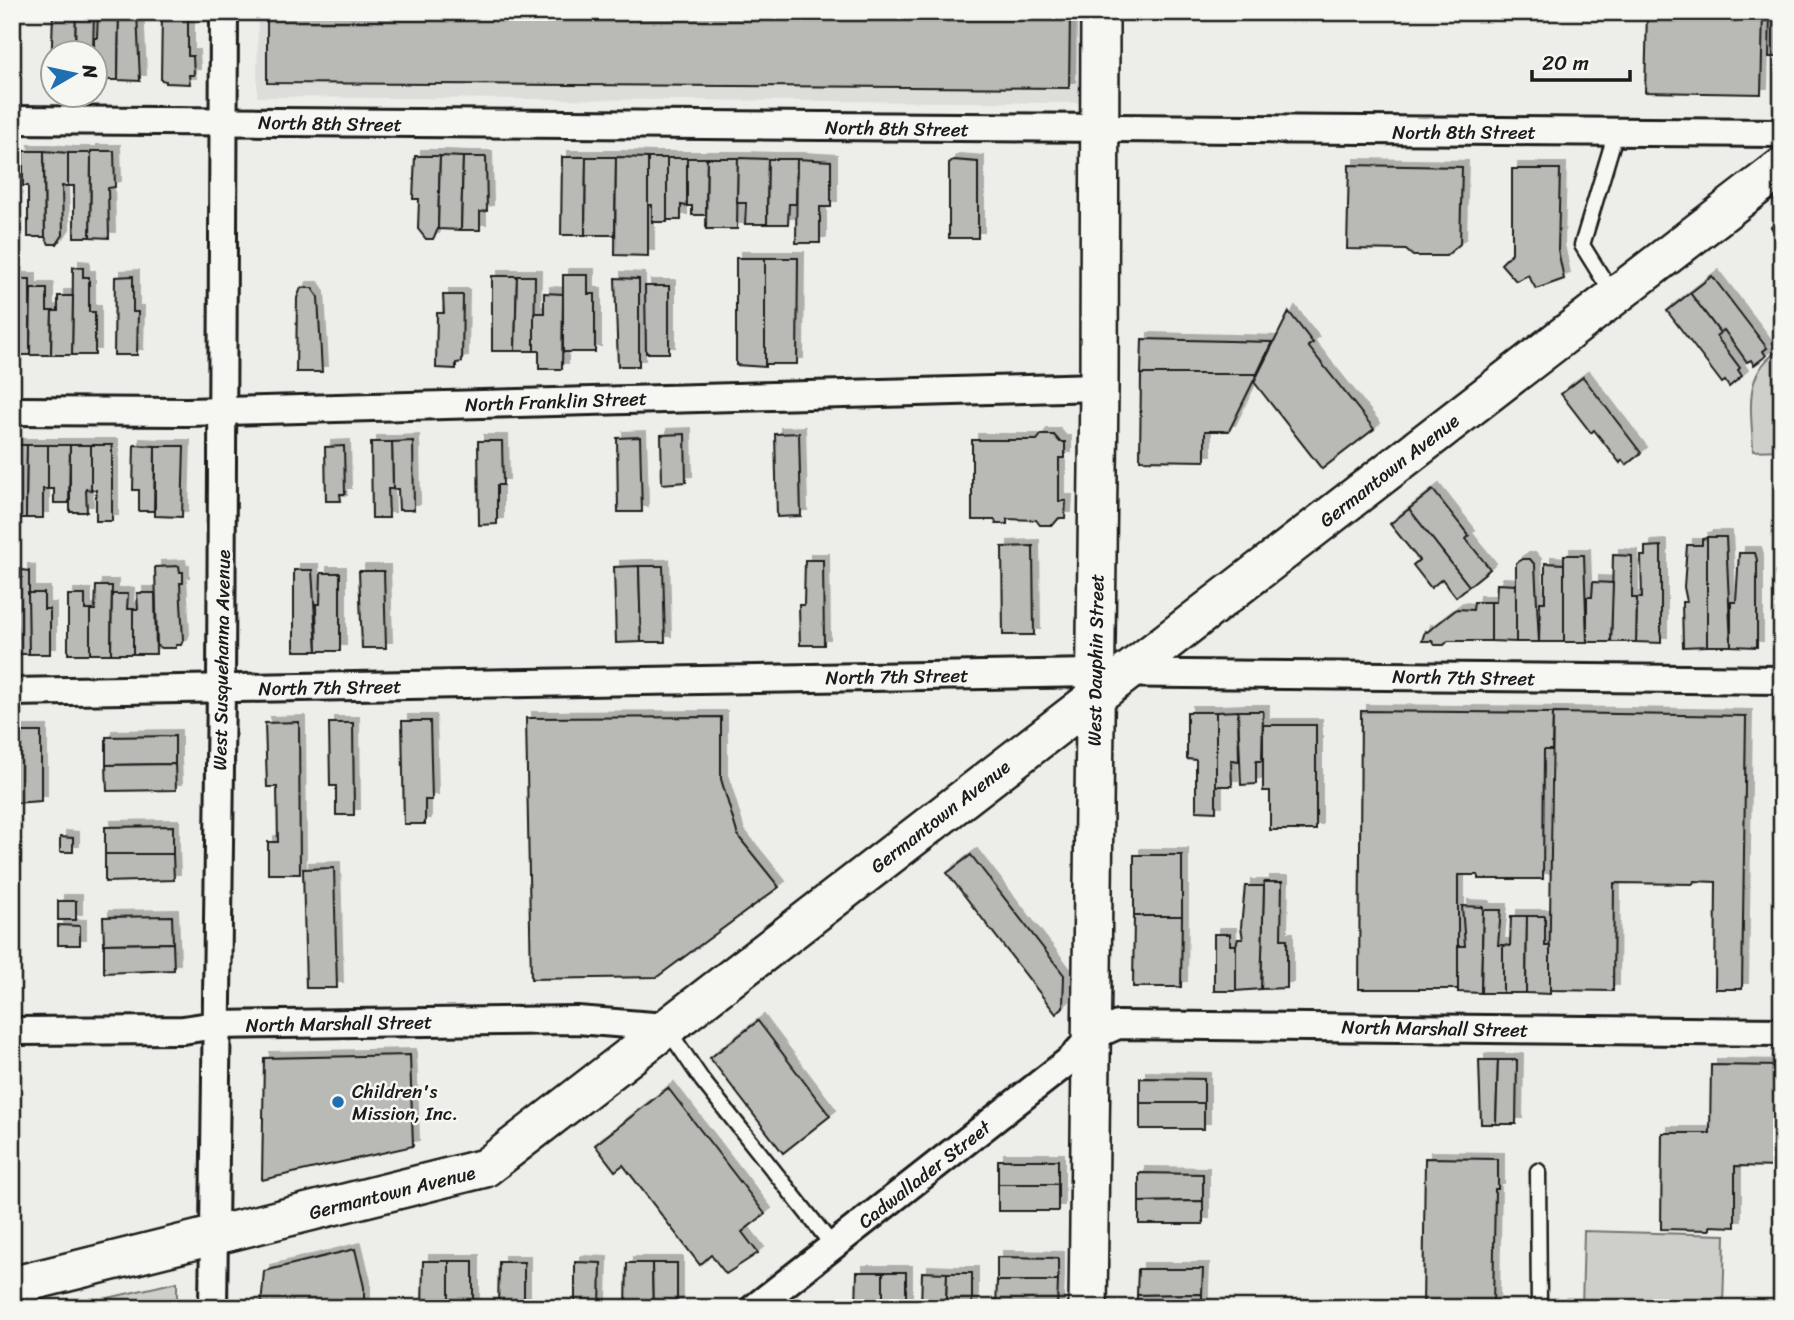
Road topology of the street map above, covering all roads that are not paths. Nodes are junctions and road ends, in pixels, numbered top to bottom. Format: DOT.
graph roads {
  1 [pos="224,12"];
  2 [pos="1100,12"];
  3 [pos="12,120"];
  4 [pos="224,122"];
  5 [pos="1100,130"];
  6 [pos="1616,132"];
  7 [pos="1782,133"];
  8 [pos="1782,167"];
  9 [pos="1614,296"];
  10 [pos="1099,387"];
  11 [pos="223,410"];
  12 [pos="12,411"];
  13 [pos="1782,680"];
  14 [pos="1105,681"];
  15 [pos="221,689"];
  16 [pos="12,692"];
  17 [pos="216,1025"];
  18 [pos="666,1027"];
  19 [pos="12,1031"];
  20 [pos="1782,1032"];
  21 [pos="1091,1037"];
  22 [pos="1538,1171"];
  23 [pos="214,1237"];
  24 [pos="833,1246"];
  25 [pos="12,1286"];
  26 [pos="213,1308"];
  27 [pos="754,1308"];
  28 [pos="1088,1308"];
  29 [pos="1539,1308"];
  1 -- 4 [label="street, West Susquehanna Avenue"];
  2 -- 5 [label="street, West Dauphin Street"];
  3 -- 4 [label="street, North 8th Street"];
  4 -- 5 [label="street, North 8th Street"];
  4 -- 11 [label="street, West Susquehanna Avenue"];
  5 -- 6 [label="street, North 8th Street"];
  5 -- 10 [label="street, West Dauphin Street"];
  6 -- 7 [label="street, North 8th Street"];
  6 -- 9 [label="lane"];
  8 -- 9 [label="street, Germantown Avenue"];
  9 -- 14 [label="street, Germantown Avenue"];
  10 -- 11 [label="street, North Franklin Street"];
  10 -- 14 [label="street, West Dauphin Street"];
  11 -- 12 [label="street, North Franklin Street"];
  11 -- 15 [label="street, West Susquehanna Avenue"];
  13 -- 14 [label="street, North 7th Street"];
  14 -- 15 [label="street, North 7th Street"];
  14 -- 18 [label="street, Germantown Avenue"];
  14 -- 21 [label="street, West Dauphin Street"];
  15 -- 16 [label="street, North 7th Street"];
  15 -- 17 [label="street, West Susquehanna Avenue"];
  17 -- 18 [label="street, North Marshall Street"];
  17 -- 19 [label="street, North Marshall Street"];
  17 -- 23 [label="street, West Susquehanna Avenue"];
  18 -- 23 [label="street, Germantown Avenue"];
  18 -- 24 [label="lane"];
  20 -- 21 [label="street, North Marshall Street"];
  21 -- 24 [label="street, Cadwallader Street"];
  21 -- 28 [label="street, West Dauphin Street"];
  22 -- 29 [label="lane"];
  23 -- 25 [label="street, Germantown Avenue"];
  23 -- 26 [label="street, West Susquehanna Avenue"];
  24 -- 27 [label="street, Cadwallader Street"];
}
